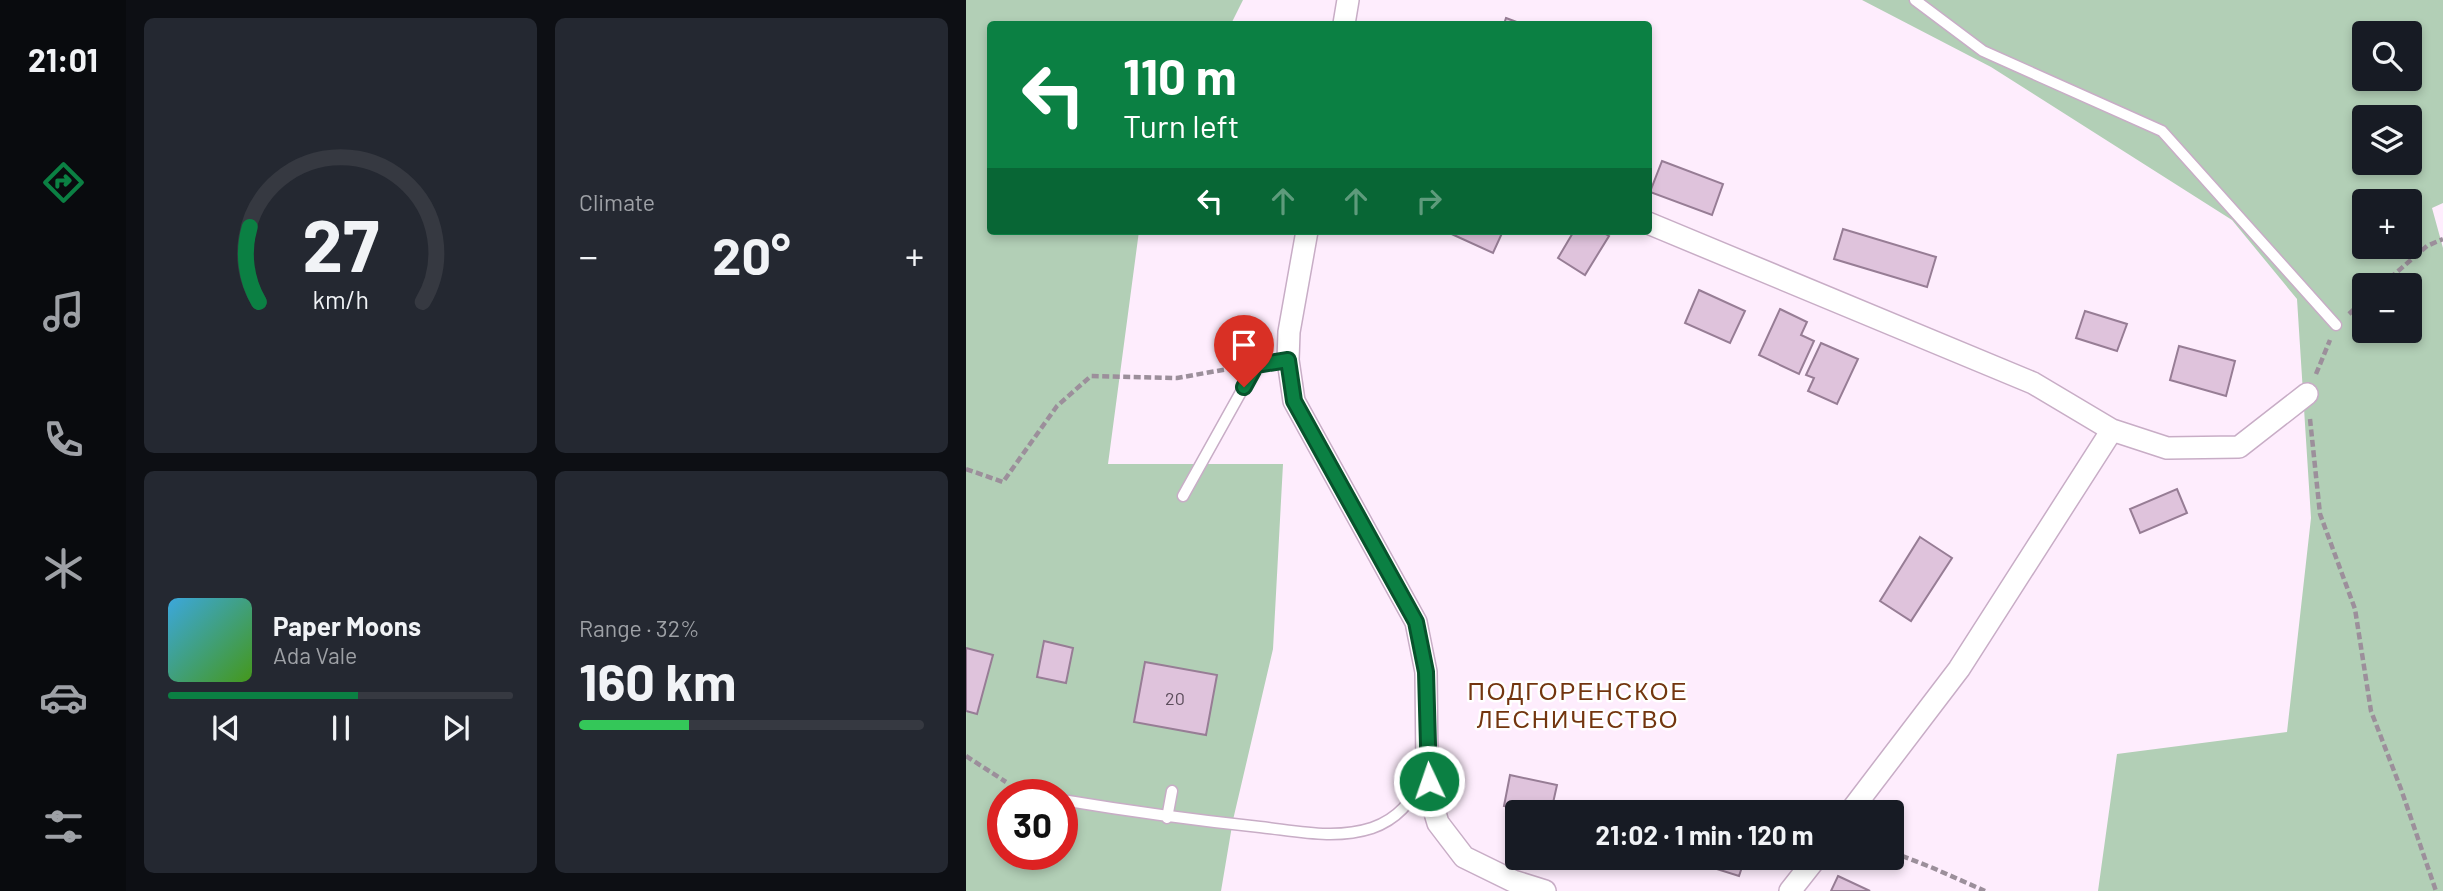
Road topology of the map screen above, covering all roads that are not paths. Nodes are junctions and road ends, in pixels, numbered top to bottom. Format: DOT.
graph roads {
  1 [pos="1348,0"];
  2 [pos="1915,0"];
  3 [pos="1344,21"];
  4 [pos="1652,225"];
  5 [pos="1306,235"];
  6 [pos="2336,325"];
  7 [pos="1288,360"];
  8 [pos="2307,394"];
  9 [pos="2112,430"];
  10 [pos="1183,496"];
  11 [pos="1427,767"];
  12 [pos="1172,791"];
  13 [pos="1859,800"];
  14 [pos="1078,803"];
  15 [pos="1167,818"];
  16 [pos="1807,870"];
  17 [pos="1545,891"];
  18 [pos="1790,891"];
  1 -- 3 [label="street"];
  2 -- 6 [label="lane"];
  4 -- 9 [label="street"];
  5 -- 7 [label="street"];
  7 -- 10 [label="lane"];
  7 -- 11 [label="street"];
  8 -- 9 [label="street"];
  9 -- 13 [label="street"];
  11 -- 15 [label="lane"];
  11 -- 17 [label="street"];
  12 -- 15 [label="lane"];
  14 -- 15 [label="lane"];
  16 -- 18 [label="street"];
}
